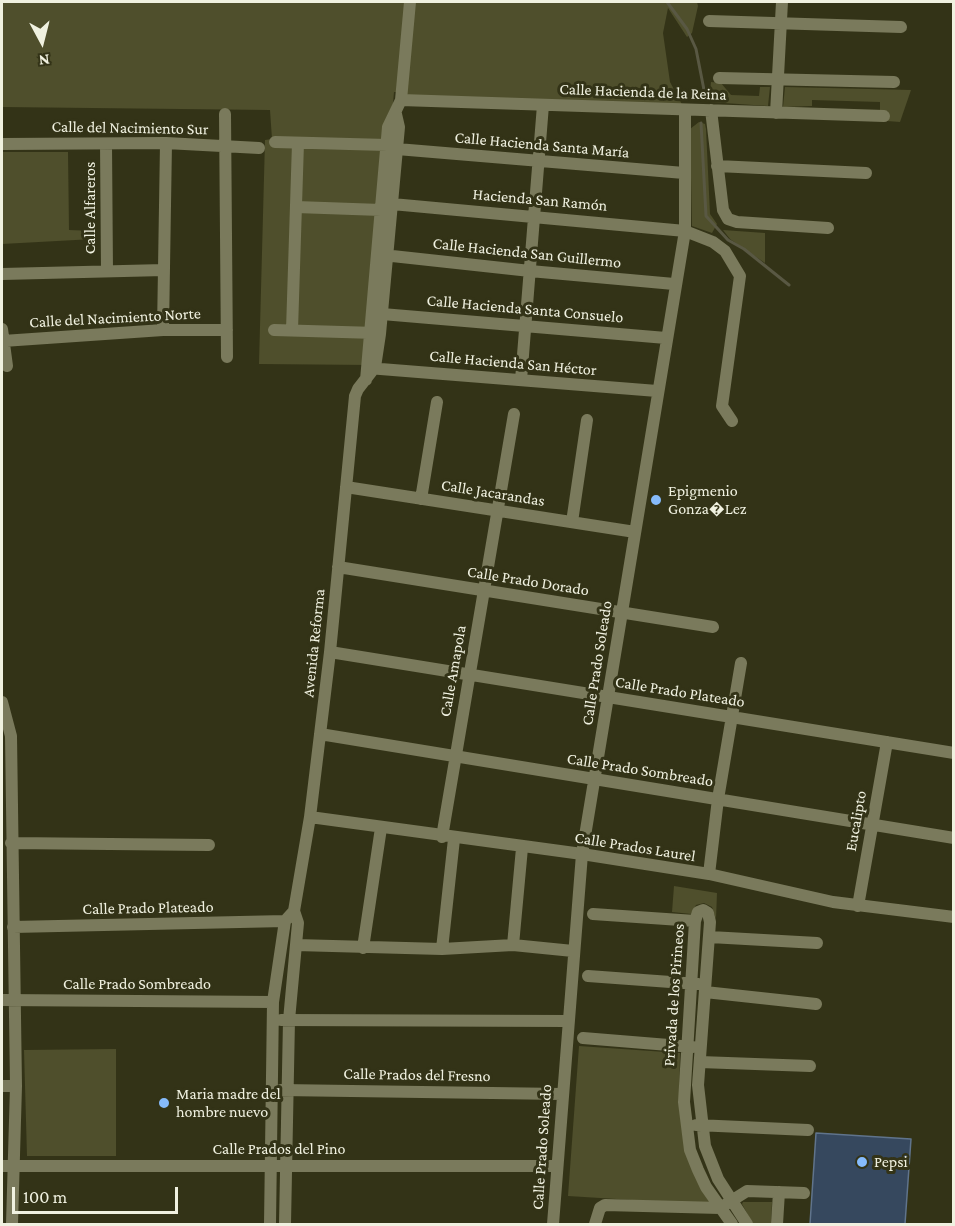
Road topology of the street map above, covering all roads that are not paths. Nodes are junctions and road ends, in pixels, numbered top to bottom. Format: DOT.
graph roads {
  1 [pos="410,2"];
  2 [pos="782,2"];
  3 [pos="709,21"];
  4 [pos="782,23"];
  5 [pos="901,27"];
  6 [pos="719,78"];
  7 [pos="778,79"];
  8 [pos="894,82"];
  9 [pos="401,100"];
  10 [pos="543,105"];
  11 [pos="685,110"];
  12 [pos="711,110"];
  13 [pos="776,112"];
  14 [pos="225,114"];
  15 [pos="884,116"];
  16 [pos="274,142"];
  17 [pos="166,143"];
  18 [pos="298,143"];
  19 [pos="2,144"];
  20 [pos="106,144"];
  21 [pos="226,146"];
  22 [pos="392,147"];
  23 [pos="259,148"];
  24 [pos="538,161"];
  25 [pos="717,166"];
  26 [pos="866,172"];
  27 [pos="684,173"];
  28 [pos="296,207"];
  29 [pos="386,207"];
  30 [pos="534,216"];
  31 [pos="828,228"];
  32 [pos="685,231"];
  33 [pos="383,254"];
  34 [pos="164,270"];
  35 [pos="107,271"];
  36 [pos="530,272"];
  37 [pos="2,274"];
  38 [pos="674,284"];
  39 [pos="382,314"];
  40 [pos="525,326"];
  41 [pos="163,330"];
  42 [pos="227,330"];
  43 [pos="274,330"];
  44 [pos="292,330"];
  45 [pos="375,333"];
  46 [pos="2,335"];
  47 [pos="666,338"];
  48 [pos="227,357"];
  49 [pos="7,366"];
  50 [pos="369,372"];
  51 [pos="521,380"];
  52 [pos="657,391"];
  53 [pos="437,402"];
  54 [pos="514,414"];
  55 [pos="587,420"];
  56 [pos="732,421"];
  57 [pos="346,487"];
  58 [pos="421,499"];
  59 [pos="498,511"];
  60 [pos="572,522"];
  61 [pos="634,532"];
  62 [pos="338,567"];
  63 [pos="484,590"];
  64 [pos="622,613"];
  65 [pos="713,627"];
  66 [pos="330,652"];
  67 [pos="741,663"];
  68 [pos="470,675"];
  69 [pos="608,697"];
  70 [pos="2,702"];
  71 [pos="732,717"];
  72 [pos="320,734"];
  73 [pos="887,742"];
  74 [pos="954,753"];
  75 [pos="456,756"];
  76 [pos="595,779"];
  77 [pos="718,799"];
  78 [pos="310,817"];
  79 [pos="873,825"];
  80 [pos="381,828"];
  81 [pos="448,838"];
  82 [pos="954,838"];
  83 [pos="11,843"];
  84 [pos="209,845"];
  85 [pos="522,848"];
  86 [pos="582,854"];
  87 [pos="7,874"];
  88 [pos="709,874"];
  89 [pos="858,906"];
  90 [pos="294,912"];
  91 [pos="593,914"];
  92 [pos="954,917"];
  93 [pos="285,921"];
  94 [pos="695,921"];
  95 [pos="13,927"];
  96 [pos="710,937"];
  97 [pos="817,943"];
  98 [pos="296,945"];
  99 [pos="513,945"];
  100 [pos="363,948"];
  101 [pos="442,949"];
  102 [pos="573,951"];
  103 [pos="588,976"];
  104 [pos="690,984"];
  105 [pos="705,988"];
  106 [pos="8,1000"];
  107 [pos="273,1002"];
  108 [pos="816,1004"];
  109 [pos="272,1020"];
  110 [pos="289,1020"];
  111 [pos="567,1021"];
  112 [pos="583,1038"];
  113 [pos="686,1046"];
  114 [pos="700,1047"];
  115 [pos="700,1062"];
  116 [pos="810,1066"];
  117 [pos="2,1086"];
  118 [pos="16,1086"];
  119 [pos="272,1090"];
  120 [pos="287,1090"];
  121 [pos="562,1094"];
  122 [pos="687,1125"];
  123 [pos="702,1125"];
  124 [pos="808,1130"];
  125 [pos="8,1166"];
  126 [pos="279,1166"];
  127 [pos="555,1166"];
  128 [pos="779,1192"];
  129 [pos="804,1192"];
  130 [pos="731,1199"];
  131 [pos="720,1208"];
  132 [pos="12,1224"];
  133 [pos="270,1224"];
  134 [pos="285,1224"];
  135 [pos="553,1224"];
  136 [pos="596,1224"];
  137 [pos="732,1224"];
  138 [pos="747,1224"];
  139 [pos="777,1224"];
  1 -- 9 [label="street, Avenida Reforma"];
  2 -- 4 [label="street"];
  3 -- 4 [label="street"];
  4 -- 5 [label="street"];
  4 -- 7 [label="street"];
  6 -- 7 [label="street"];
  7 -- 8 [label="street"];
  7 -- 13 [label="street"];
  9 -- 10 [label="street, Calle Hacienda de la Reina"];
  9 -- 22 [label="street, Avenida Reforma"];
  10 -- 11 [label="street, Calle Hacienda de la Reina"];
  10 -- 24 [label="street"];
  11 -- 12 [label="street, Calle Hacienda de la Reina"];
  11 -- 27 [label="street, Calle Prado Soleado"];
  12 -- 13 [label="street, Calle Hacienda de la Reina"];
  12 -- 25 [label="street"];
  13 -- 15 [label="street, Calle Hacienda de la Reina"];
  14 -- 21 [label="street"];
  16 -- 18 [label="street, Calle Hacienda Santa María"];
  17 -- 20 [label="street, Calle del Nacimiento Sur"];
  17 -- 21 [label="street, Calle del Nacimiento Sur"];
  17 -- 34 [label="street"];
  18 -- 22 [label="street, Calle Hacienda Santa María"];
  18 -- 28 [label="street"];
  19 -- 20 [label="street, Calle del Nacimiento Sur"];
  20 -- 35 [label="street, Calle Alfareros"];
  21 -- 23 [label="street, Calle del Nacimiento Sur"];
  21 -- 42 [label="street"];
  22 -- 24 [label="street, Calle Hacienda Santa María"];
  22 -- 29 [label="street, Avenida Reforma"];
  24 -- 27 [label="street, Calle Hacienda Santa María"];
  24 -- 30 [label="street"];
  25 -- 26 [label="street"];
  25 -- 31 [label="street"];
  27 -- 32 [label="street, Calle Prado Soleado"];
  28 -- 29 [label="street, Hacienda San Ramón"];
  28 -- 44 [label="street"];
  29 -- 30 [label="street, Hacienda San Ramón"];
  29 -- 33 [label="street, Avenida Reforma"];
  30 -- 32 [label="street, Hacienda San Ramón"];
  30 -- 36 [label="street"];
  32 -- 38 [label="street, Calle Prado Soleado"];
  32 -- 56 [label="street, Hacienda San Ramón"];
  33 -- 36 [label="street, Calle Hacienda San Guillermo"];
  33 -- 39 [label="street, Avenida Reforma"];
  33 -- 45 [label="street, Avenida Reforma"];
  34 -- 35 [label="street"];
  34 -- 41 [label="street"];
  35 -- 37 [label="street"];
  36 -- 38 [label="street, Calle Hacienda San Guillermo"];
  36 -- 40 [label="street"];
  38 -- 47 [label="street, Calle Prado Soleado"];
  39 -- 40 [label="street, Calle Hacienda Santa Consuelo"];
  39 -- 45 [label="street, Avenida Reforma"];
  40 -- 47 [label="street, Calle Hacienda Santa Consuelo"];
  40 -- 51 [label="street"];
  41 -- 42 [label="street, Calle del Nacimiento Norte"];
  41 -- 46 [label="street, Calle del Nacimiento Norte"];
  42 -- 48 [label="street"];
  43 -- 44 [label="street"];
  44 -- 45 [label="street"];
  45 -- 50 [label="street, Avenida Reforma"];
  46 -- 49 [label="street"];
  47 -- 52 [label="street, Calle Prado Soleado"];
  50 -- 51 [label="street, Calle Hacienda San Héctor"];
  50 -- 57 [label="street, Avenida Reforma"];
  51 -- 52 [label="street, Calle Hacienda San Héctor"];
  52 -- 61 [label="street, Calle Prado Soleado"];
  53 -- 58 [label="street"];
  54 -- 59 [label="street, Calle Amapola"];
  55 -- 60 [label="street"];
  57 -- 58 [label="street, Calle Jacarandas"];
  57 -- 62 [label="street, Avenida Reforma"];
  58 -- 59 [label="street, Calle Jacarandas"];
  59 -- 60 [label="street, Calle Jacarandas"];
  59 -- 63 [label="street, Calle Amapola"];
  60 -- 61 [label="street, Calle Jacarandas"];
  61 -- 64 [label="street, Calle Prado Soleado"];
  62 -- 63 [label="street, Calle Prado Dorado"];
  62 -- 66 [label="street, Avenida Reforma"];
  63 -- 64 [label="street, Calle Prado Dorado"];
  63 -- 68 [label="street, Calle Amapola"];
  64 -- 65 [label="street, Calle Prado Dorado"];
  64 -- 69 [label="street, Calle Prado Soleado"];
  66 -- 68 [label="street, Calle Prado Plateado"];
  66 -- 72 [label="street, Avenida Reforma"];
  67 -- 71 [label="street"];
  68 -- 69 [label="street, Calle Prado Plateado"];
  68 -- 75 [label="street, Calle Amapola"];
  69 -- 71 [label="street, Calle Prado Plateado"];
  69 -- 76 [label="street, Calle Prado Soleado"];
  70 -- 83 [label="street"];
  71 -- 73 [label="street, Calle Prado Plateado"];
  71 -- 77 [label="street"];
  72 -- 75 [label="street, Calle Prado Sombreado"];
  72 -- 78 [label="street, Avenida Reforma"];
  73 -- 74 [label="street, Calle Prado Plateado"];
  73 -- 79 [label="street, Eucalipto"];
  75 -- 76 [label="street, Calle Prado Sombreado"];
  75 -- 81 [label="street, Calle Amapola"];
  76 -- 77 [label="street, Calle Prado Sombreado"];
  76 -- 86 [label="street, Calle Prado Soleado"];
  77 -- 79 [label="street, Calle Prado Sombreado"];
  77 -- 88 [label="street"];
  78 -- 80 [label="street, Calle Prados Laurel"];
  78 -- 90 [label="street, Avenida Reforma"];
  79 -- 82 [label="street, Calle Prado Sombreado"];
  79 -- 89 [label="street, Eucalipto"];
  80 -- 81 [label="street, Calle Prados Laurel"];
  80 -- 100 [label="street"];
  81 -- 85 [label="street, Calle Prados Laurel"];
  81 -- 101 [label="street, Calle Amapola"];
  83 -- 84 [label="street"];
  83 -- 87 [label="street"];
  85 -- 86 [label="street, Calle Prados Laurel"];
  85 -- 99 [label="street"];
  86 -- 88 [label="street, Calle Prados Laurel"];
  86 -- 102 [label="street, Calle Prado Soleado"];
  87 -- 95 [label="street"];
  88 -- 89 [label="street, Calle Prados Laurel"];
  89 -- 92 [label="street, Calle Prados Laurel"];
  90 -- 93 [label="street"];
  90 -- 98 [label="street, Avenida Reforma"];
  91 -- 94 [label="street"];
  93 -- 95 [label="street, Calle Prado Plateado"];
  93 -- 107 [label="street, Avenida Reforma"];
  94 -- 96 [label="street, Privada de los Pirineos"];
  94 -- 104 [label="street, Privada de los Pirineos"];
  95 -- 106 [label="street"];
  96 -- 97 [label="street"];
  96 -- 105 [label="street, Privada de los Pirineos"];
  98 -- 100 [label="street"];
  98 -- 110 [label="street, Avenida Reforma"];
  99 -- 101 [label="street"];
  99 -- 102 [label="street"];
  100 -- 101 [label="street"];
  102 -- 111 [label="street, Calle Prado Soleado"];
  103 -- 104 [label="street"];
  104 -- 105 [label="street"];
  104 -- 113 [label="street, Privada de los Pirineos"];
  105 -- 108 [label="street"];
  105 -- 114 [label="street, Privada de los Pirineos"];
  106 -- 107 [label="street, Calle Prado Sombreado"];
  106 -- 118 [label="street"];
  107 -- 109 [label="street, Avenida Reforma"];
  109 -- 110 [label="street"];
  109 -- 119 [label="street, Avenida Reforma"];
  110 -- 111 [label="street"];
  110 -- 120 [label="street, Avenida Reforma"];
  111 -- 121 [label="street, Calle Prado Soleado"];
  112 -- 113 [label="street"];
  113 -- 114 [label="street"];
  113 -- 122 [label="street, Privada de los Pirineos"];
  114 -- 115 [label="street, Privada de los Pirineos"];
  115 -- 116 [label="street"];
  115 -- 123 [label="street, Privada de los Pirineos"];
  117 -- 118 [label="street"];
  118 -- 125 [label="street"];
  119 -- 120 [label="street, Calle Prados del Fresno"];
  119 -- 126 [label="street, Avenida Reforma"];
  120 -- 121 [label="street, Calle Prados del Fresno"];
  120 -- 126 [label="street, Avenida Reforma"];
  121 -- 127 [label="street, Calle Prado Soleado"];
  122 -- 123 [label="street"];
  122 -- 131 [label="street, Privada de los Pirineos"];
  123 -- 124 [label="street"];
  123 -- 130 [label="street, Privada de los Pirineos"];
  125 -- 126 [label="street, Calle Prados del Pino"];
  125 -- 132 [label="street"];
  126 -- 127 [label="street, Calle Prados del Pino"];
  126 -- 133 [label="street, Avenida Reforma"];
  126 -- 134 [label="street, Avenida Reforma"];
  127 -- 135 [label="street, Calle Prado Soleado"];
  128 -- 129 [label="street"];
  128 -- 130 [label="street"];
  128 -- 139 [label="street"];
  130 -- 131 [label="street"];
  130 -- 138 [label="street, Privada de los Pirineos"];
  131 -- 136 [label="street"];
  131 -- 137 [label="street, Privada de los Pirineos"];
}
